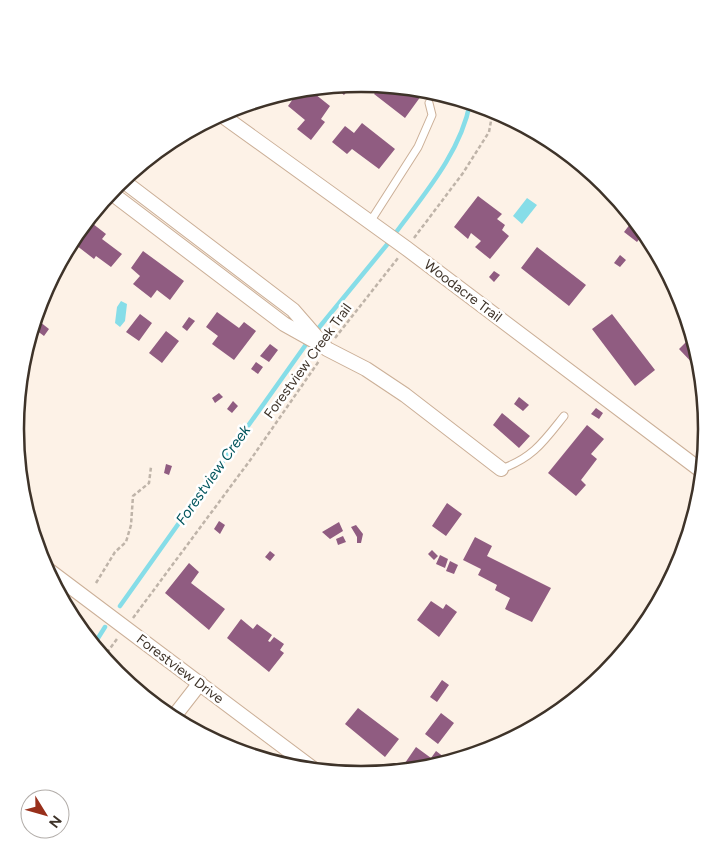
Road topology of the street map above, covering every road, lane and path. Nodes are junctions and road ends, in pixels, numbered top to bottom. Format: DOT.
graph roads {
  1 [pos="429,103"];
  2 [pos="491,119"];
  3 [pos="228,120"];
  4 [pos="129,185"];
  5 [pos="117,197"];
  6 [pos="370,222"];
  7 [pos="406,248"];
  8 [pos="327,348"];
  9 [pos="564,416"];
  10 [pos="151,467"];
  11 [pos="696,467"];
  12 [pos="501,470"];
  13 [pos="58,576"];
  14 [pos="96,583"];
  15 [pos="131,621"];
  16 [pos="121,635"];
  17 [pos="107,652"];
  18 [pos="200,683"];
  19 [pos="177,712"];
  20 [pos="304,762"];
  1 -- 6 [label="lane"];
  2 -- 7 [label="path, Forestview Creek Trail"];
  3 -- 6 [label="street, Woodacre Trail"];
  4 -- 8 [label="street"];
  5 -- 8 [label="street"];
  6 -- 7 [label="street, Woodacre Trail"];
  7 -- 8 [label="path, Forestview Creek Trail"];
  7 -- 11 [label="street, Woodacre Trail"];
  8 -- 12 [label="street"];
  8 -- 15 [label="path, Forestview Creek Trail"];
  9 -- 12 [label="lane"];
  10 -- 14 [label="path"];
  13 -- 18 [label="street, Forestview Drive"];
  16 -- 17 [label="path"];
  18 -- 19 [label="street"];
  18 -- 20 [label="street, Forestview Drive"];
}
